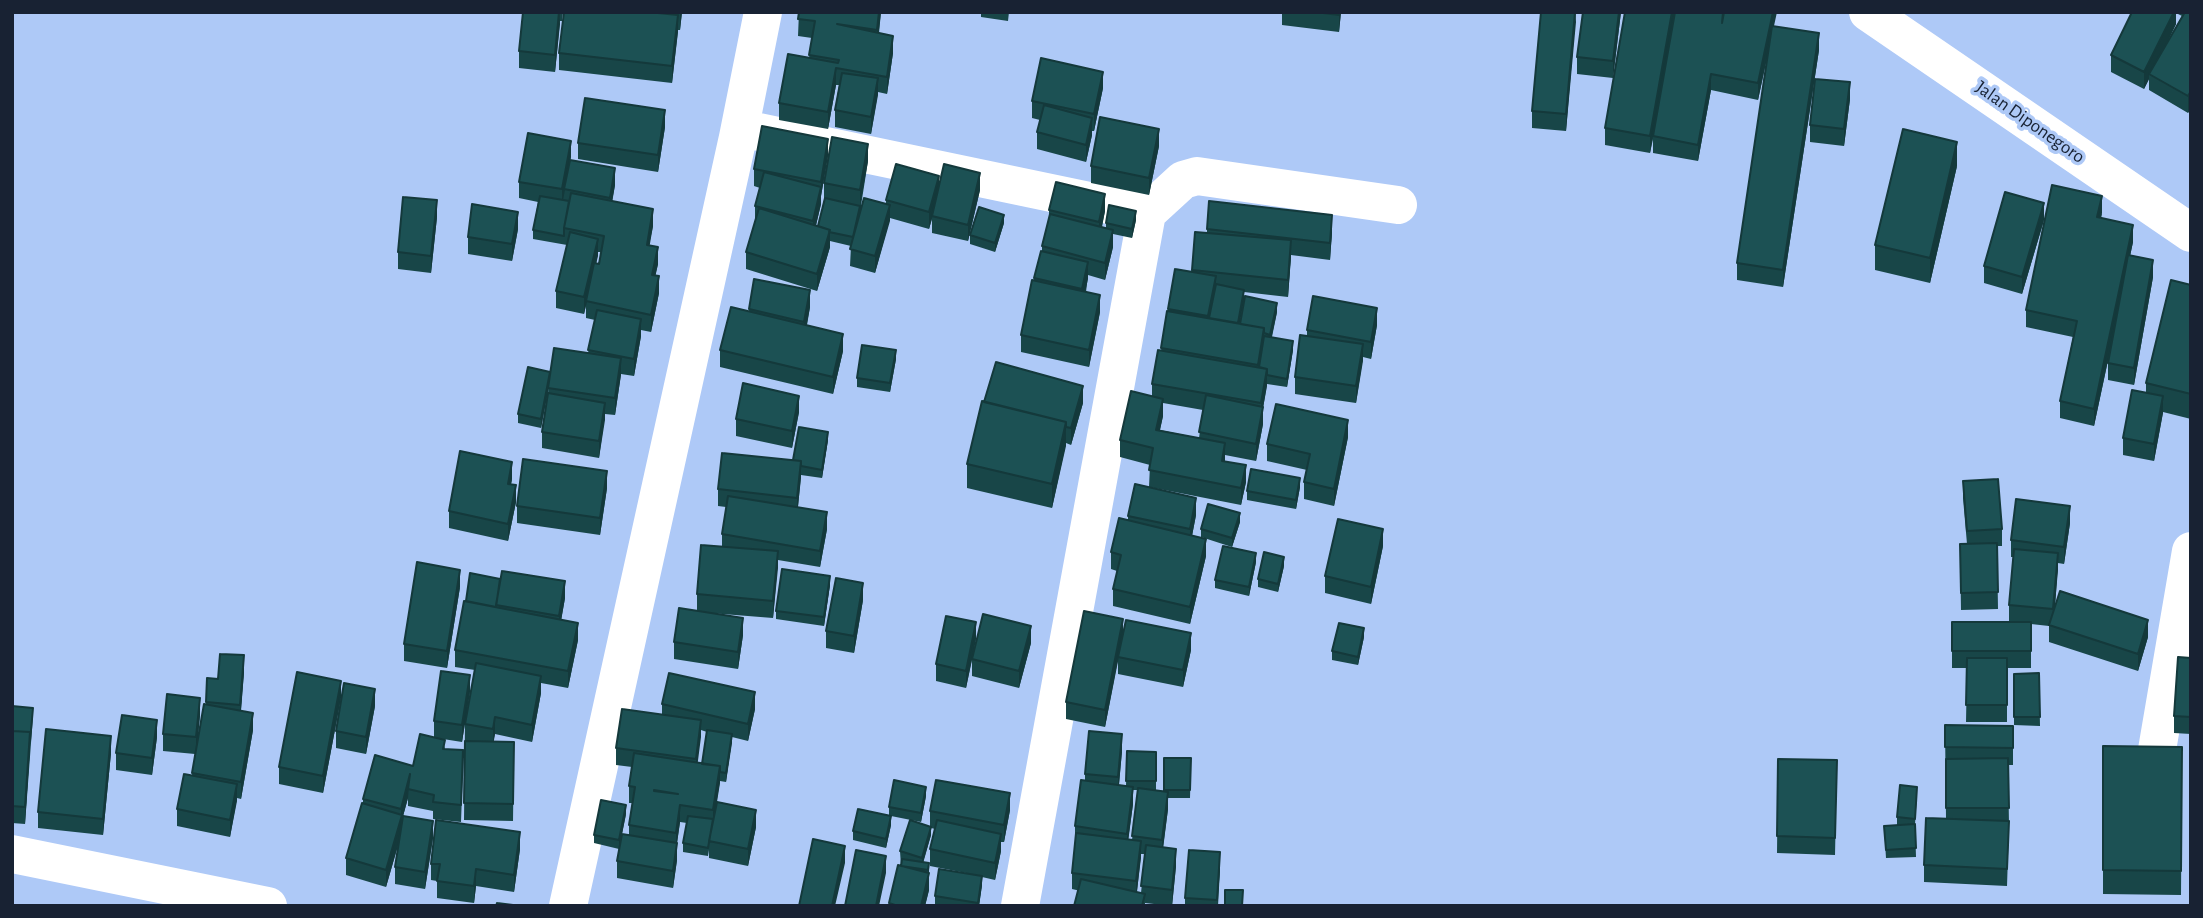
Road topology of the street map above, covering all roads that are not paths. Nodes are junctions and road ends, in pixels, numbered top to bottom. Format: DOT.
graph roads {
  1 [pos="763,12"];
  2 [pos="1868,12"];
  3 [pos="740,128"];
  4 [pos="1398,205"];
  5 [pos="1147,213"];
  6 [pos="2191,233"];
  7 [pos="2191,551"];
  8 [pos="2157,750"];
  9 [pos="12,854"];
  10 [pos="268,906"];
  11 [pos="568,906"];
  12 [pos="1020,906"];
  1 -- 3 [label="street"];
  2 -- 6 [label="street, Jalan Diponegoro"];
  3 -- 5 [label="street"];
  3 -- 11 [label="street"];
  4 -- 5 [label="street"];
  5 -- 12 [label="street"];
  7 -- 8 [label="street"];
  9 -- 10 [label="street"];
}
